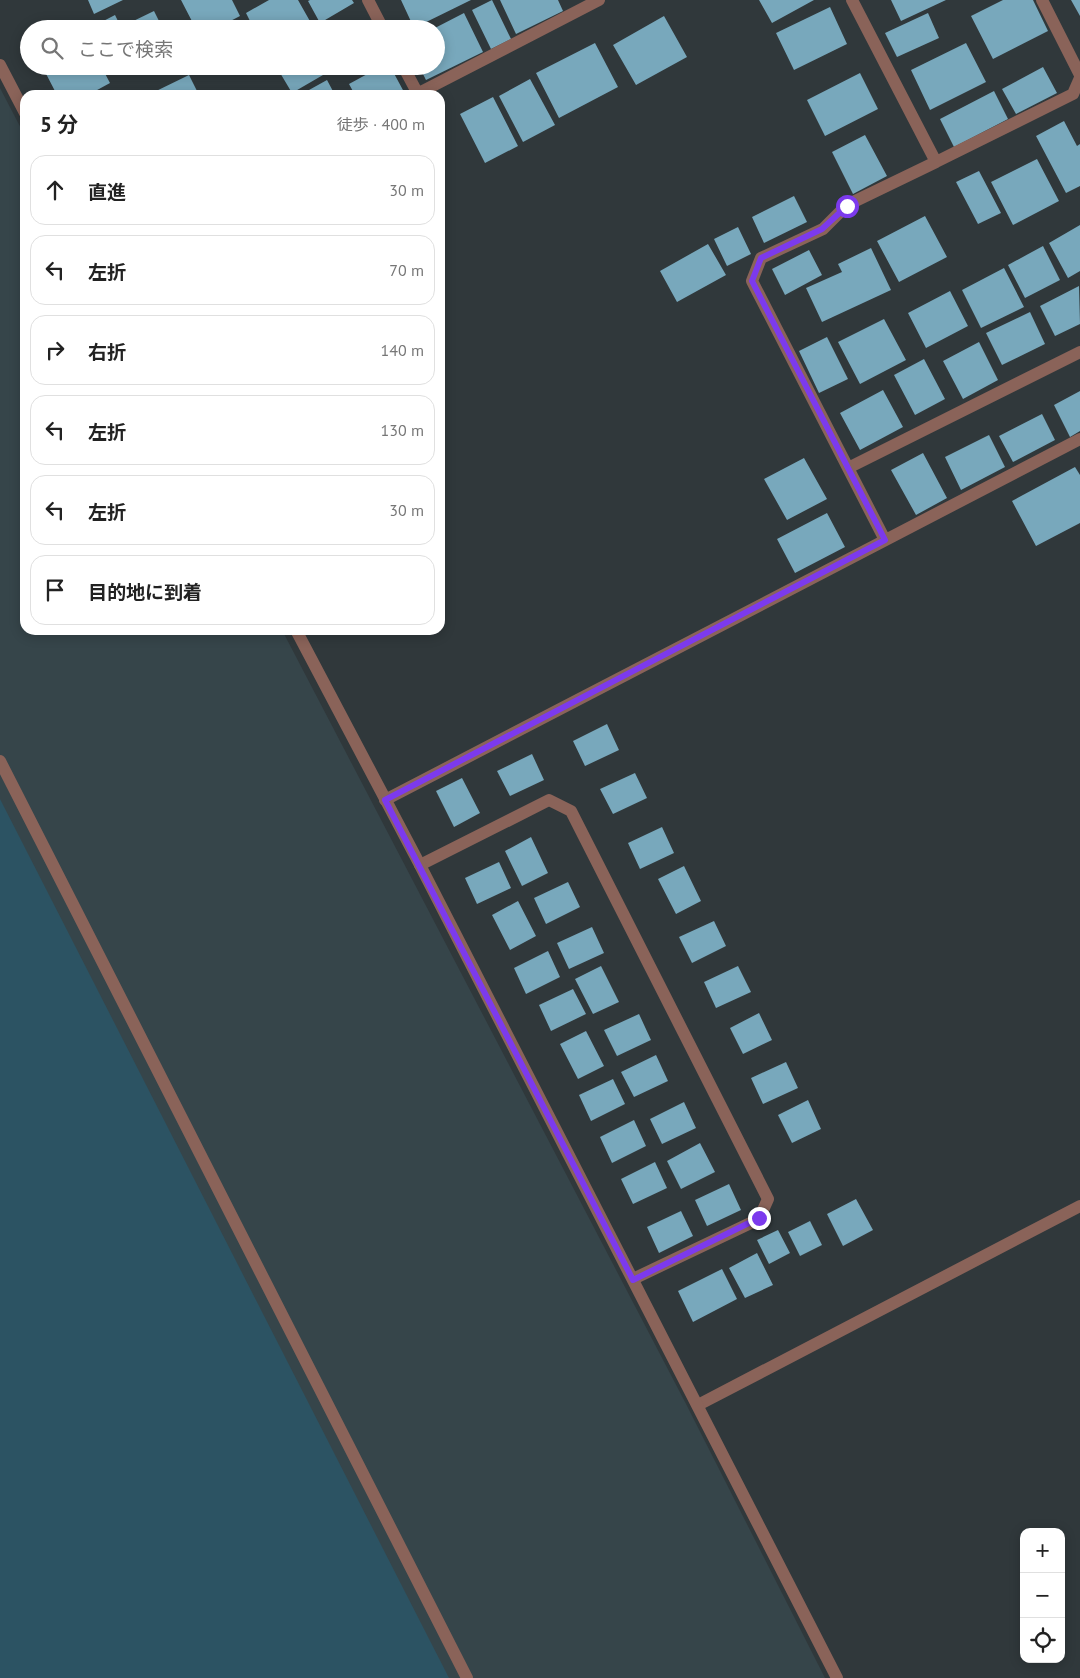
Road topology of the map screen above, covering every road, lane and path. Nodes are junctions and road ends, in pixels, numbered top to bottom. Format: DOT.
graph roads {
  1 [pos="368,0"];
  2 [pos="599,0"];
  3 [pos="852,0"];
  4 [pos="1042,0"];
  5 [pos="379,20"];
  6 [pos="0,65"];
  7 [pos="407,75"];
  8 [pos="1080,76"];
  9 [pos="414,90"];
  10 [pos="424,90"];
  11 [pos="20,104"];
  12 [pos="936,162"];
  13 [pos="1080,352"];
  14 [pos="1080,439"];
  15 [pos="848,468"];
  16 [pos="885,540"];
  17 [pos="299,635"];
  18 [pos="0,761"];
  19 [pos="385,800"];
  20 [pos="420,865"];
  21 [pos="1080,1206"];
  22 [pos="633,1280"];
  23 [pos="698,1405"];
  24 [pos="466,1678"];
  25 [pos="837,1678"];
  1 -- 5 [label="street"];
  2 -- 10 [label="street"];
  3 -- 12 [label="street"];
  4 -- 8 [label="street"];
  6 -- 11 [label="street"];
  7 -- 9 [label="street"];
  8 -- 12 [label="street"];
  12 -- 15 [label="street"];
  13 -- 15 [label="street"];
  14 -- 16 [label="street"];
  15 -- 16 [label="street"];
  16 -- 19 [label="street"];
  17 -- 19 [label="street"];
  18 -- 24 [label="street"];
  19 -- 20 [label="street"];
  20 -- 22 [label="street"];
  20 -- 22 [label="street"];
  21 -- 23 [label="street"];
  22 -- 23 [label="street"];
  23 -- 25 [label="street"];
}
